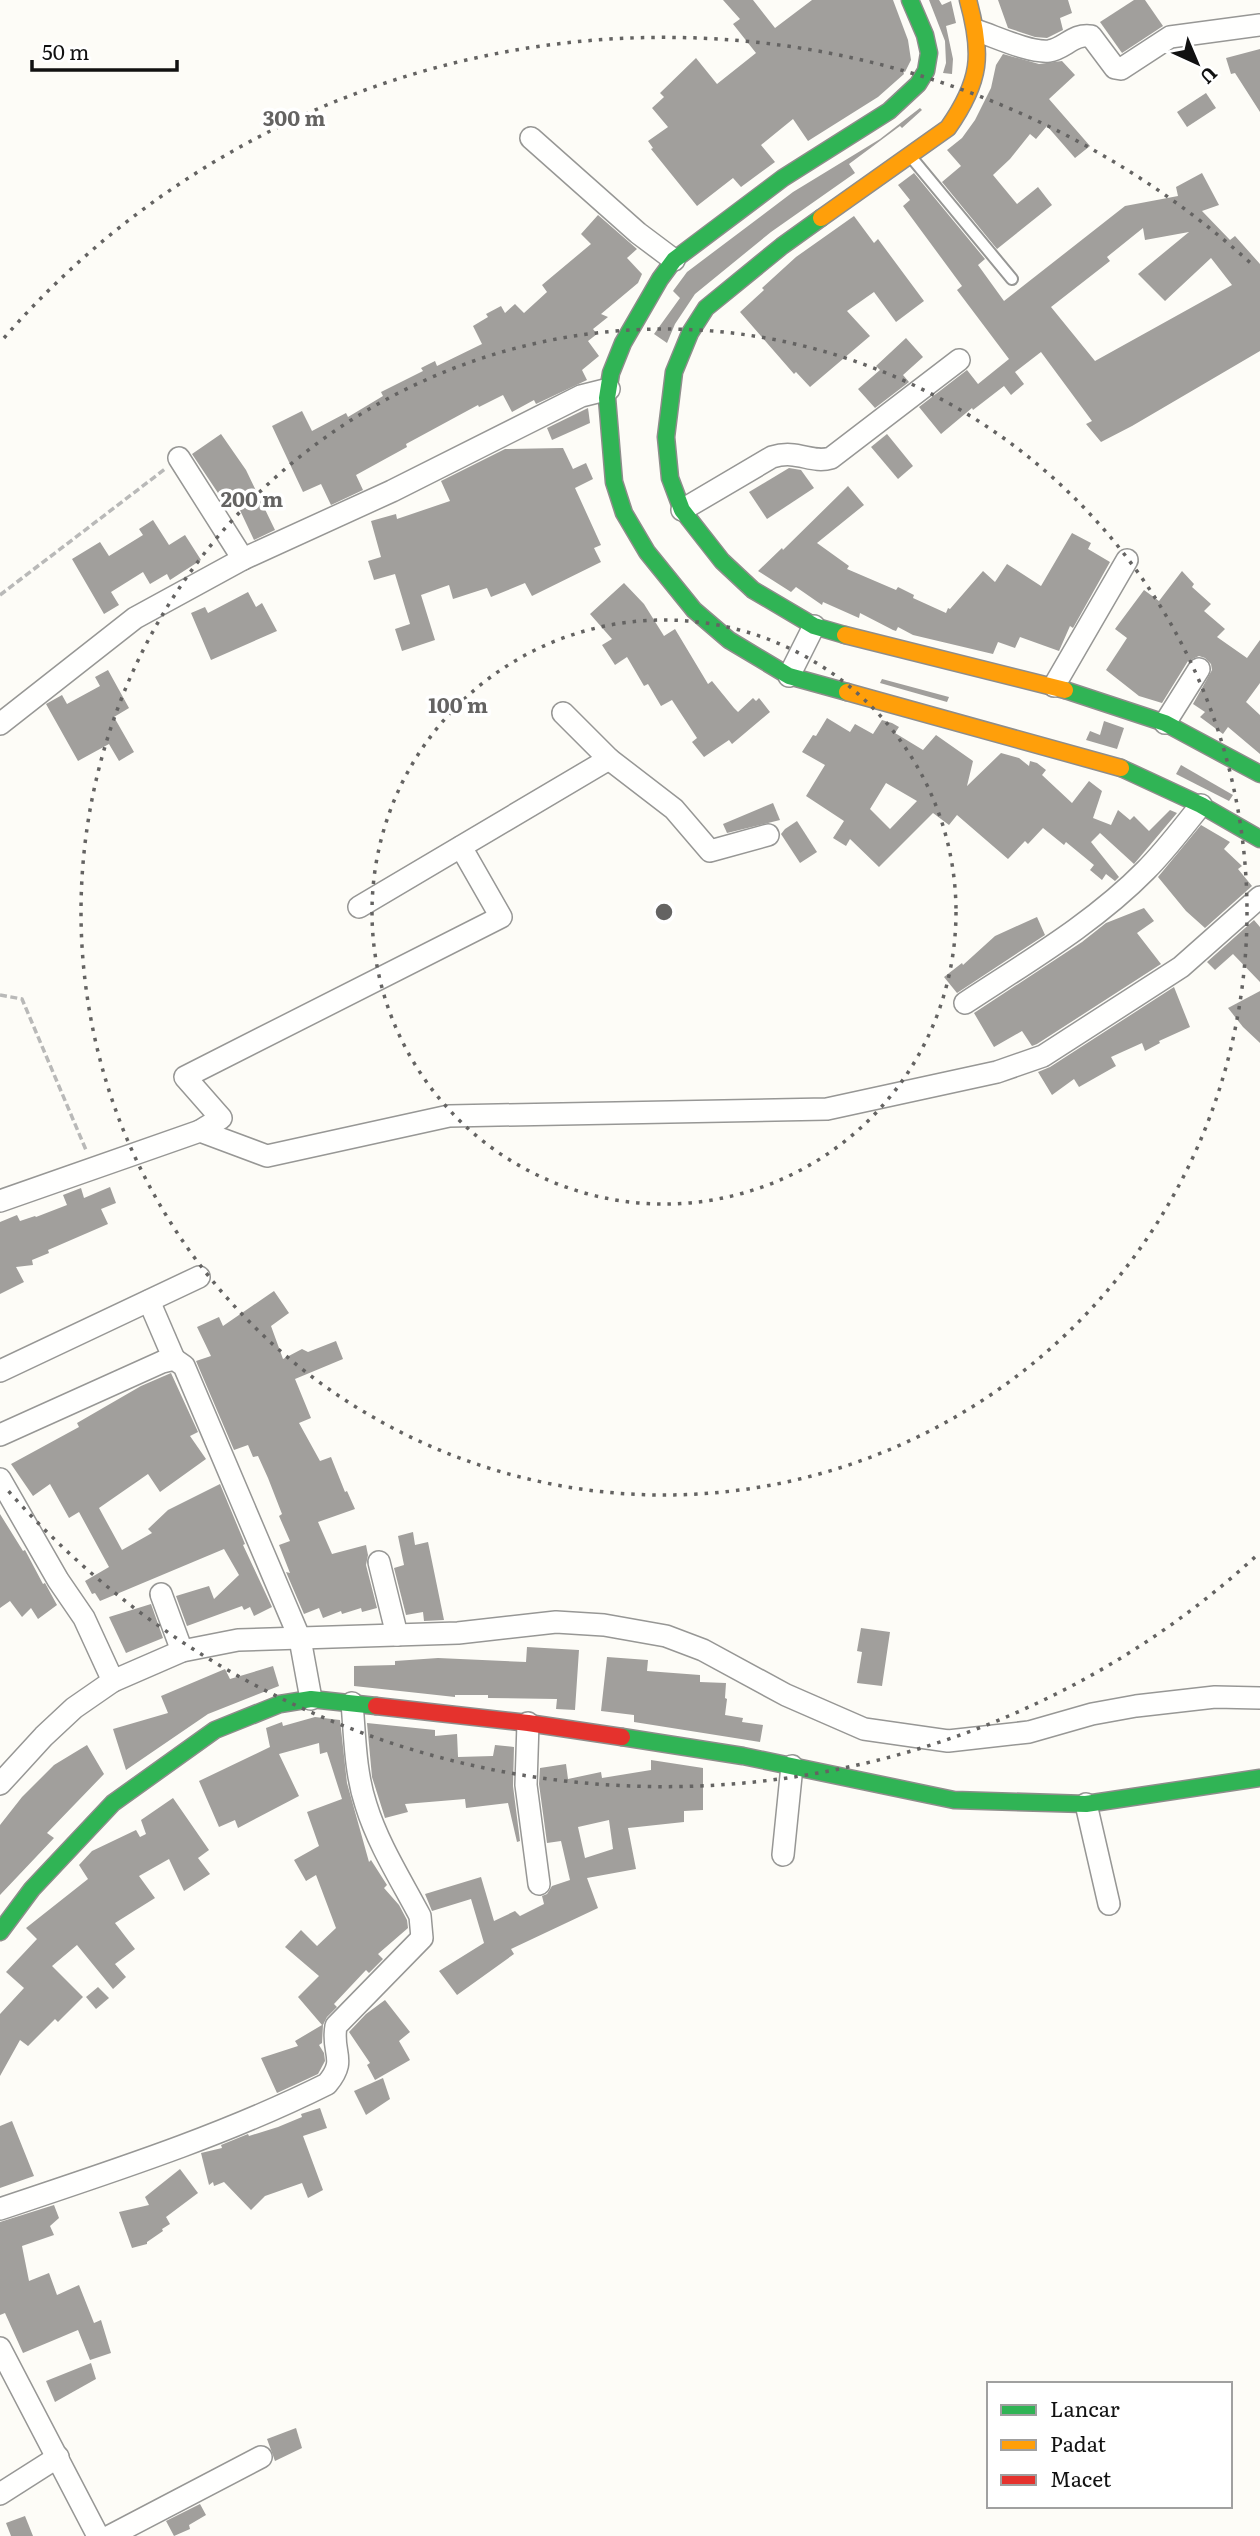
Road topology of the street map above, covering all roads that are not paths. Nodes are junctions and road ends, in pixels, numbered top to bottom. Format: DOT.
graph roads {
  1 [pos="910,0"];
  2 [pos="968,0"];
  3 [pos="1260,26"];
  4 [pos="978,31"];
  5 [pos="531,138"];
  6 [pos="910,155"];
  7 [pos="670,256"];
  8 [pos="1012,279"];
  9 [pos="959,360"];
  10 [pos="596,392"];
  11 [pos="179,458"];
  12 [pos="682,510"];
  13 [pos="243,559"];
  14 [pos="1127,560"];
  15 [pos="811,634"];
  16 [pos="1199,669"];
  17 [pos="792,672"];
  18 [pos="1054,686"];
  19 [pos="563,713"];
  20 [pos="1165,723"];
  21 [pos="0,724"];
  22 [pos="609,759"];
  23 [pos="1260,774"];
  24 [pos="1201,805"];
  25 [pos="768,835"];
  26 [pos="1260,839"];
  27 [pos="461,847"];
  28 [pos="1260,897"];
  29 [pos="359,907"];
  30 [pos="965,1003"];
  31 [pos="200,1131"];
  32 [pos="0,1201"];
  33 [pos="199,1277"];
  34 [pos="149,1301"];
  35 [pos="174,1359"];
  36 [pos="0,1371"];
  37 [pos="0,1435"];
  38 [pos="0,1479"];
  39 [pos="379,1562"];
  40 [pos="161,1594"];
  41 [pos="397,1635"];
  42 [pos="182,1651"];
  43 [pos="304,1657"];
  44 [pos="113,1681"];
  45 [pos="1260,1698"];
  46 [pos="311,1699"];
  47 [pos="352,1703"];
  48 [pos="528,1723"];
  49 [pos="792,1766"];
  50 [pos="1260,1779"];
  51 [pos="0,1784"];
  52 [pos="1086,1804"];
  53 [pos="783,1855"];
  54 [pos="539,1884"];
  55 [pos="1110,1904"];
  56 [pos="0,1931"];
  57 [pos="0,2209"];
  58 [pos="0,2348"];
  59 [pos="261,2457"];
  60 [pos="58,2458"];
  61 [pos="11,2487"];
  62 [pos="98,2536"];
  63 [pos="110,2536"];
  1 -- 7 [label="street"];
  2 -- 4 [label="street"];
  3 -- 4 [label="street"];
  4 -- 6 [label="street"];
  5 -- 7 [label="street"];
  6 -- 8 [label="lane"];
  6 -- 12 [label="street"];
  7 -- 10 [label="street"];
  9 -- 12 [label="street"];
  10 -- 13 [label="street"];
  10 -- 17 [label="street"];
  11 -- 13 [label="street"];
  12 -- 15 [label="street"];
  13 -- 21 [label="street"];
  14 -- 18 [label="street"];
  15 -- 17 [label="street"];
  15 -- 18 [label="street"];
  16 -- 20 [label="street"];
  17 -- 24 [label="street"];
  18 -- 20 [label="street"];
  19 -- 22 [label="street"];
  20 -- 23 [label="street"];
  22 -- 25 [label="street"];
  22 -- 27 [label="street"];
  24 -- 26 [label="street"];
  24 -- 30 [label="street"];
  27 -- 29 [label="street"];
  27 -- 31 [label="street"];
  28 -- 31 [label="street"];
  31 -- 32 [label="street"];
  33 -- 34 [label="street"];
  34 -- 35 [label="street"];
  34 -- 36 [label="street"];
  35 -- 37 [label="street"];
  35 -- 43 [label="street"];
  38 -- 44 [label="street"];
  39 -- 41 [label="street"];
  40 -- 42 [label="street"];
  41 -- 43 [label="street"];
  41 -- 45 [label="street"];
  42 -- 43 [label="street"];
  42 -- 44 [label="street"];
  43 -- 46 [label="street"];
  44 -- 51 [label="street"];
  46 -- 47 [label="street"];
  46 -- 56 [label="street"];
  47 -- 48 [label="street"];
  47 -- 57 [label="street"];
  48 -- 49 [label="street"];
  48 -- 54 [label="street"];
  49 -- 52 [label="street"];
  49 -- 53 [label="street"];
  50 -- 52 [label="street"];
  52 -- 55 [label="street"];
  58 -- 60 [label="street"];
  59 -- 63 [label="street"];
  60 -- 61 [label="street"];
  60 -- 62 [label="street"];
}
